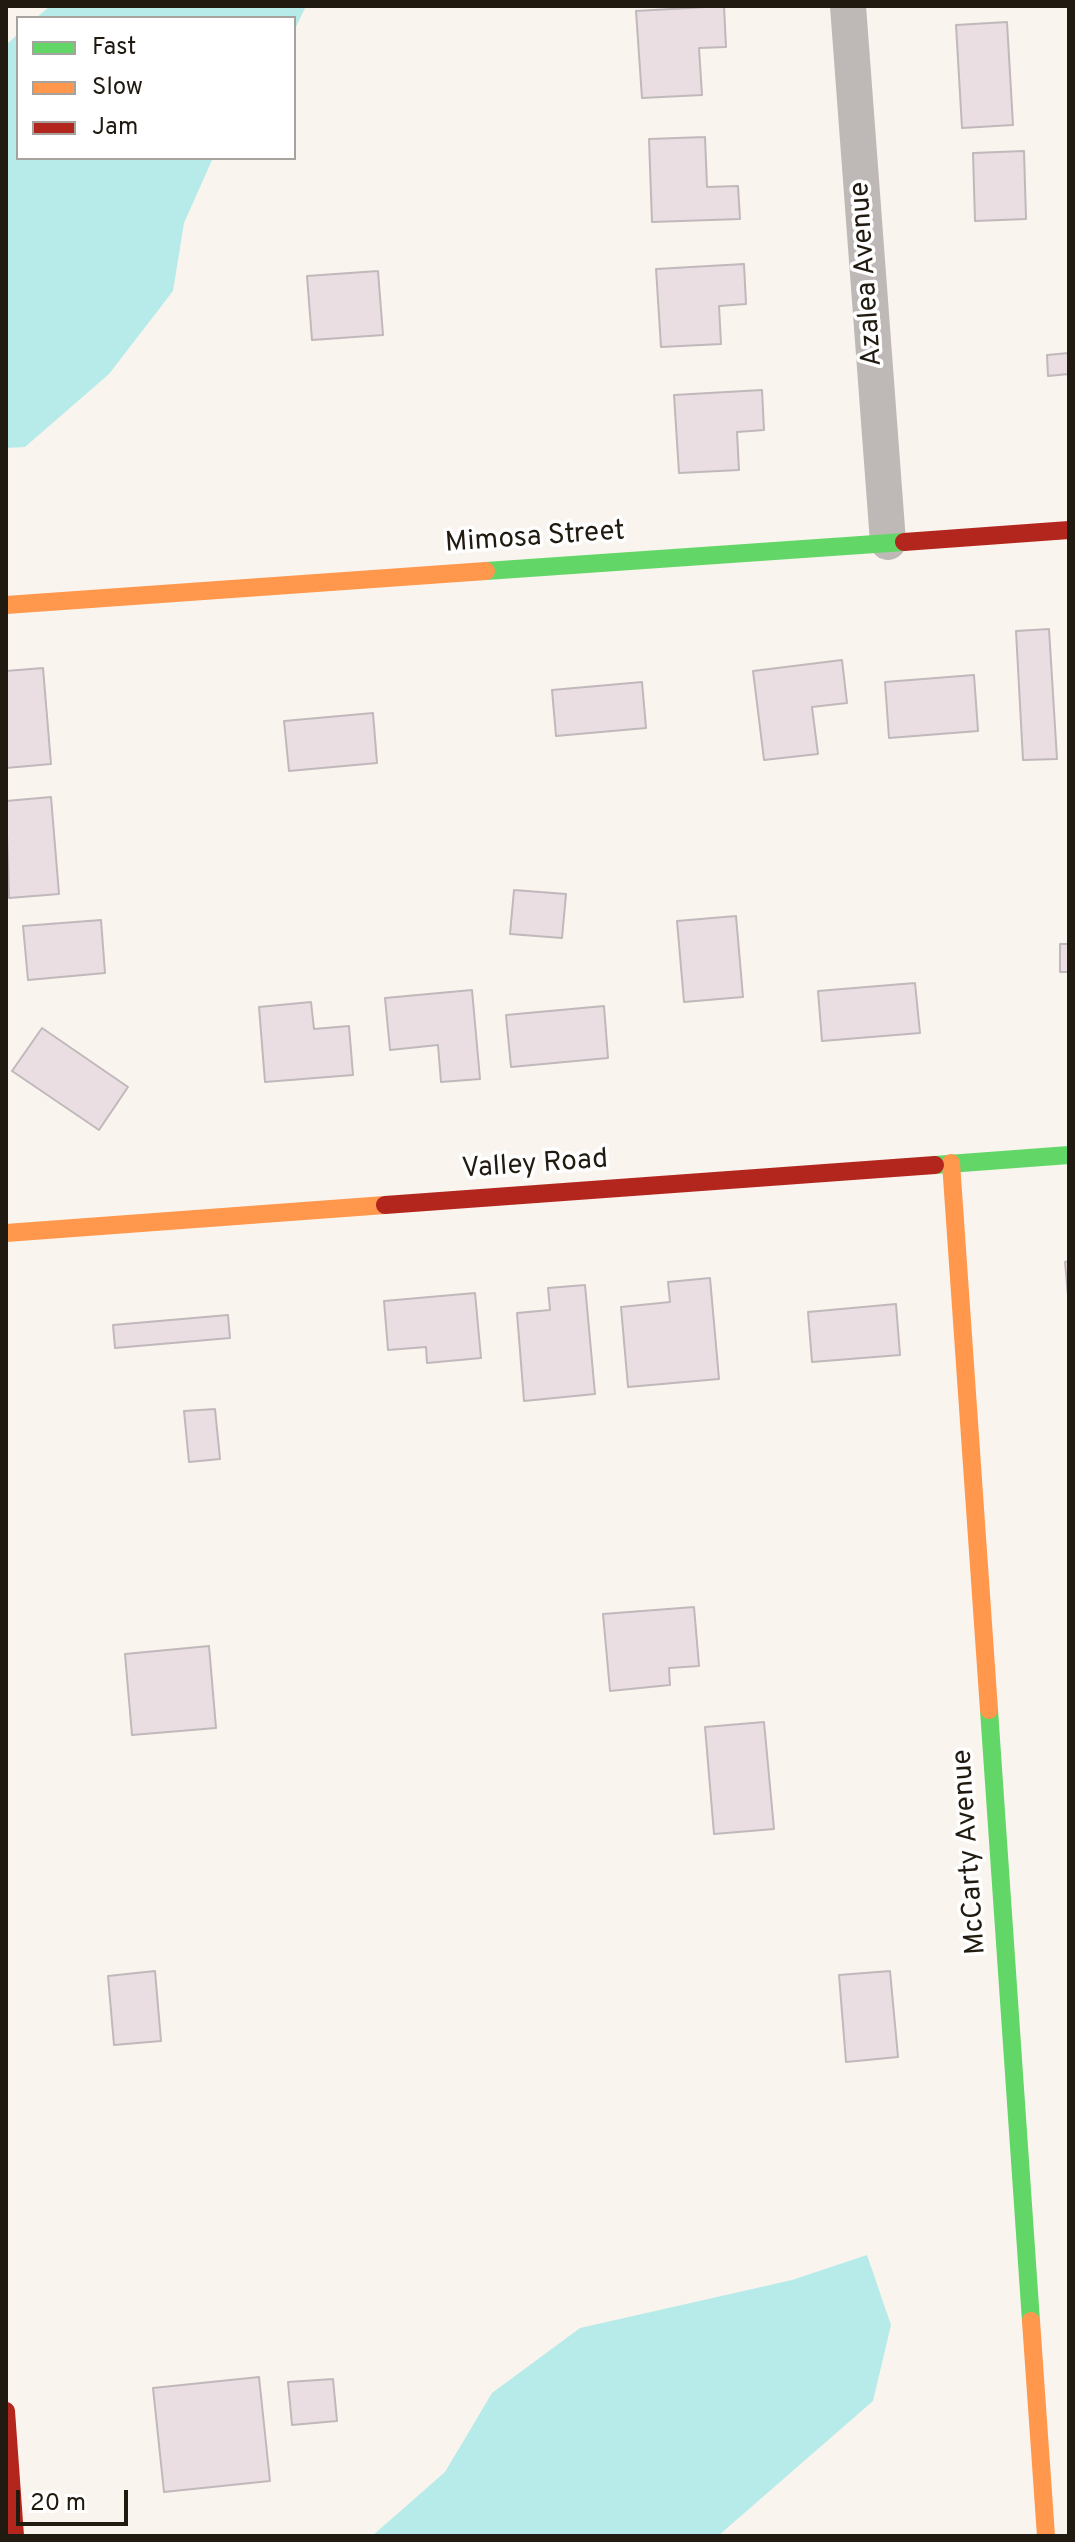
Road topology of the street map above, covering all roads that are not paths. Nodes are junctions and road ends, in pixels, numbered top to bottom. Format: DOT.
graph roads {
  1 [pos="848,6"];
  2 [pos="1069,530"];
  3 [pos="888,542"];
  4 [pos="6,605"];
  5 [pos="1069,1155"];
  6 [pos="951,1163"];
  7 [pos="6,1233"];
  8 [pos="6,2411"];
  9 [pos="15,2536"];
  10 [pos="1046,2536"];
  1 -- 3 [label="street, Azalea Avenue"];
  2 -- 3 [label="street, Mimosa Street"];
  3 -- 4 [label="street, Mimosa Street"];
  5 -- 6 [label="street, Valley Road"];
  6 -- 7 [label="street, Valley Road"];
  6 -- 10 [label="street, McCarty Avenue"];
  8 -- 9 [label="street"];
}
